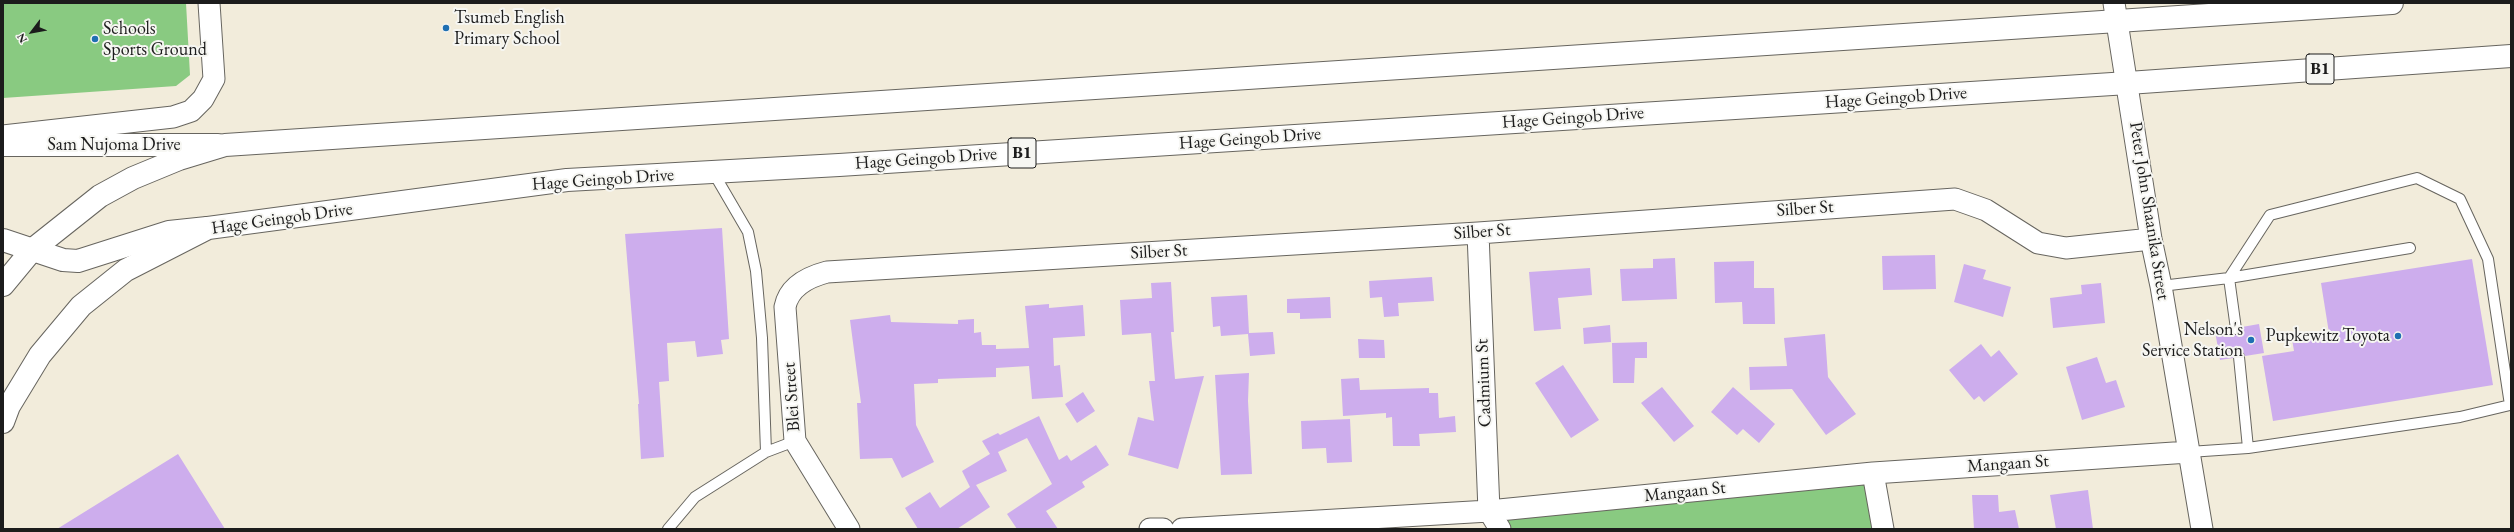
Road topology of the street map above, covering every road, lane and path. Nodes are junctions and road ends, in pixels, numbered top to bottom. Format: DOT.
graph roads {
  1 [pos="209,3"];
  2 [pos="2392,3"];
  3 [pos="2116,12"];
  4 [pos="2511,56"];
  5 [pos="2128,83"];
  6 [pos="3,136"];
  7 [pos="3,144"];
  8 [pos="225,145"];
  9 [pos="713,172"];
  10 [pos="208,228"];
  11 [pos="1478,233"];
  12 [pos="2151,239"];
  13 [pos="3,240"];
  14 [pos="2410,248"];
  15 [pos="32,250"];
  16 [pos="2229,278"];
  17 [pos="803,281"];
  18 [pos="3,285"];
  19 [pos="2161,286"];
  20 [pos="2236,329"];
  21 [pos="2239,357"];
  22 [pos="3,422"];
  23 [pos="795,441"];
  24 [pos="2248,448"];
  25 [pos="766,452"];
  26 [pos="2189,452"];
  27 [pos="1873,473"];
  28 [pos="1489,511"];
  29 [pos="668,529"];
  30 [pos="849,529"];
  31 [pos="1150,529"];
  32 [pos="1162,529"];
  33 [pos="1182,529"];
  34 [pos="1500,529"];
  35 [pos="1883,529"];
  36 [pos="2202,529"];
  1 -- 6 [label="street"];
  2 -- 3 [label="main road"];
  3 -- 5 [label="street, Peter John Shaanika Street"];
  3 -- 8 [label="main road"];
  4 -- 5 [label="main road, B1"];
  5 -- 9 [label="main road, Hage Geingob Drive / B1"];
  5 -- 12 [label="street, Peter John Shaanika Street"];
  7 -- 8 [label="main road, Sam Nujoma Drive"];
  8 -- 15 [label="main road"];
  9 -- 10 [label="main road, Hage Geingob Drive / B1"];
  9 -- 25 [label="lane"];
  10 -- 15 [label="main road"];
  10 -- 22 [label="main road, Hage Geingob Drive / B1"];
  11 -- 12 [label="street, Silber St"];
  11 -- 17 [label="street, Silber St"];
  11 -- 28 [label="street, Cadmium St"];
  12 -- 19 [label="street, Peter John Shaanika Street"];
  13 -- 15 [label="main road"];
  14 -- 16 [label="lane"];
  15 -- 18 [label="main road"];
  16 -- 19 [label="lane"];
  16 -- 20 [label="lane"];
  16 -- 24 [label="lane"];
  17 -- 23 [label="street, Blei Street"];
  19 -- 26 [label="street, Peter John Shaanika Street"];
  21 -- 24 [label="lane"];
  23 -- 25 [label="lane"];
  23 -- 30 [label="street, Blei Street"];
  24 -- 26 [label="lane"];
  25 -- 29 [label="lane"];
  26 -- 27 [label="street, Mangaan St"];
  26 -- 36 [label="street, Peter John Shaanika Street"];
  27 -- 28 [label="street, Mangaan St"];
  27 -- 35 [label="street"];
  28 -- 33 [label="street, Mangaan St"];
  28 -- 34 [label="street, Cadmium St"];
  31 -- 32 [label="street"];
}
